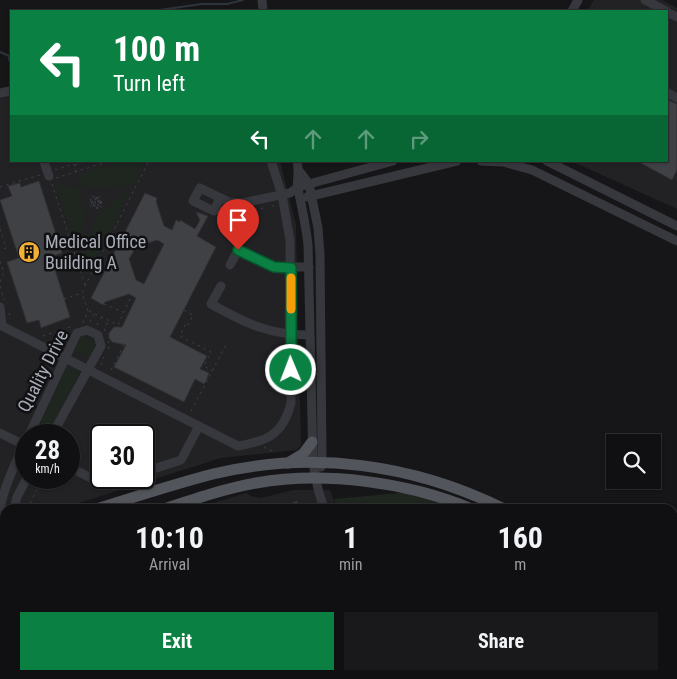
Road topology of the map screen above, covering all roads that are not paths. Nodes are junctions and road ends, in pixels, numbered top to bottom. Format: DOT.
graph roads {
  1 [pos="645,0"];
  2 [pos="664,10"];
  3 [pos="44,162"];
  4 [pos="272,162"];
  5 [pos="297,162"];
  6 [pos="390,162"];
  7 [pos="453,162"];
  8 [pos="496,162"];
  9 [pos="549,162"];
  10 [pos="512,163"];
  11 [pos="300,172"];
  12 [pos="49,176"];
  13 [pos="309,184"];
  14 [pos="290,192"];
  15 [pos="312,196"];
  16 [pos="220,198"];
  17 [pos="301,198"];
  18 [pos="677,226"];
  19 [pos="677,241"];
  20 [pos="230,265"];
  21 [pos="309,267"];
  22 [pos="291,268"];
  23 [pos="221,286"];
  24 [pos="0,307"];
  25 [pos="1,326"];
  26 [pos="291,335"];
  27 [pos="309,335"];
  28 [pos="66,359"];
  29 [pos="87,370"];
  30 [pos="34,424"];
  31 [pos="58,424"];
  32 [pos="199,426"];
  33 [pos="0,432"];
  34 [pos="15,439"];
  35 [pos="312,442"];
  36 [pos="318,462"];
  37 [pos="288,464"];
  38 [pos="15,465"];
  39 [pos="155,468"];
  40 [pos="317,479"];
  41 [pos="21,489"];
  42 [pos="1,504"];
  43 [pos="15,504"];
  44 [pos="113,504"];
  45 [pos="180,504"];
  46 [pos="323,504"];
  47 [pos="459,504"];
  48 [pos="493,504"];
  1 -- 2 [label="street"];
  3 -- 12 [label="street"];
  4 -- 14 [label="street"];
  5 -- 11 [label="street"];
  6 -- 13 [label="street"];
  7 -- 15 [label="street"];
  8 -- 10 [label="street"];
  9 -- 18 [label="street"];
  10 -- 19 [label="street"];
  11 -- 13 [label="street"];
  11 -- 14 [label="street"];
  13 -- 14 [label="street"];
  13 -- 15 [label="street"];
  14 -- 16 [label="street"];
  14 -- 17 [label="street"];
  14 -- 22 [label="street"];
  15 -- 17 [label="street"];
  15 -- 36 [label="street"];
  17 -- 21 [label="street"];
  20 -- 22 [label="street"];
  21 -- 22 [label="street"];
  21 -- 27 [label="street"];
  22 -- 26 [label="street"];
  23 -- 26 [label="street"];
  24 -- 25 [label="street"];
  25 -- 28 [label="street"];
  26 -- 27 [label="street"];
  26 -- 32 [label="street"];
  27 -- 35 [label="street"];
  28 -- 29 [label="street"];
  28 -- 29 [label="street, Quality Drive"];
  28 -- 30 [label="street, Quality Drive"];
  29 -- 31 [label="street, Quality Drive"];
  29 -- 32 [label="street"];
  32 -- 39 [label="street"];
  33 -- 34 [label="street"];
  35 -- 36 [label="street"];
  35 -- 37 [label="main road"];
  36 -- 37 [label="main road"];
  36 -- 40 [label="street"];
  36 -- 48 [label="main road"];
  37 -- 44 [label="main road"];
  38 -- 42 [label="street"];
  40 -- 45 [label="main road"];
  40 -- 46 [label="street"];
  40 -- 47 [label="main road"];
  41 -- 43 [label="street"];
}
